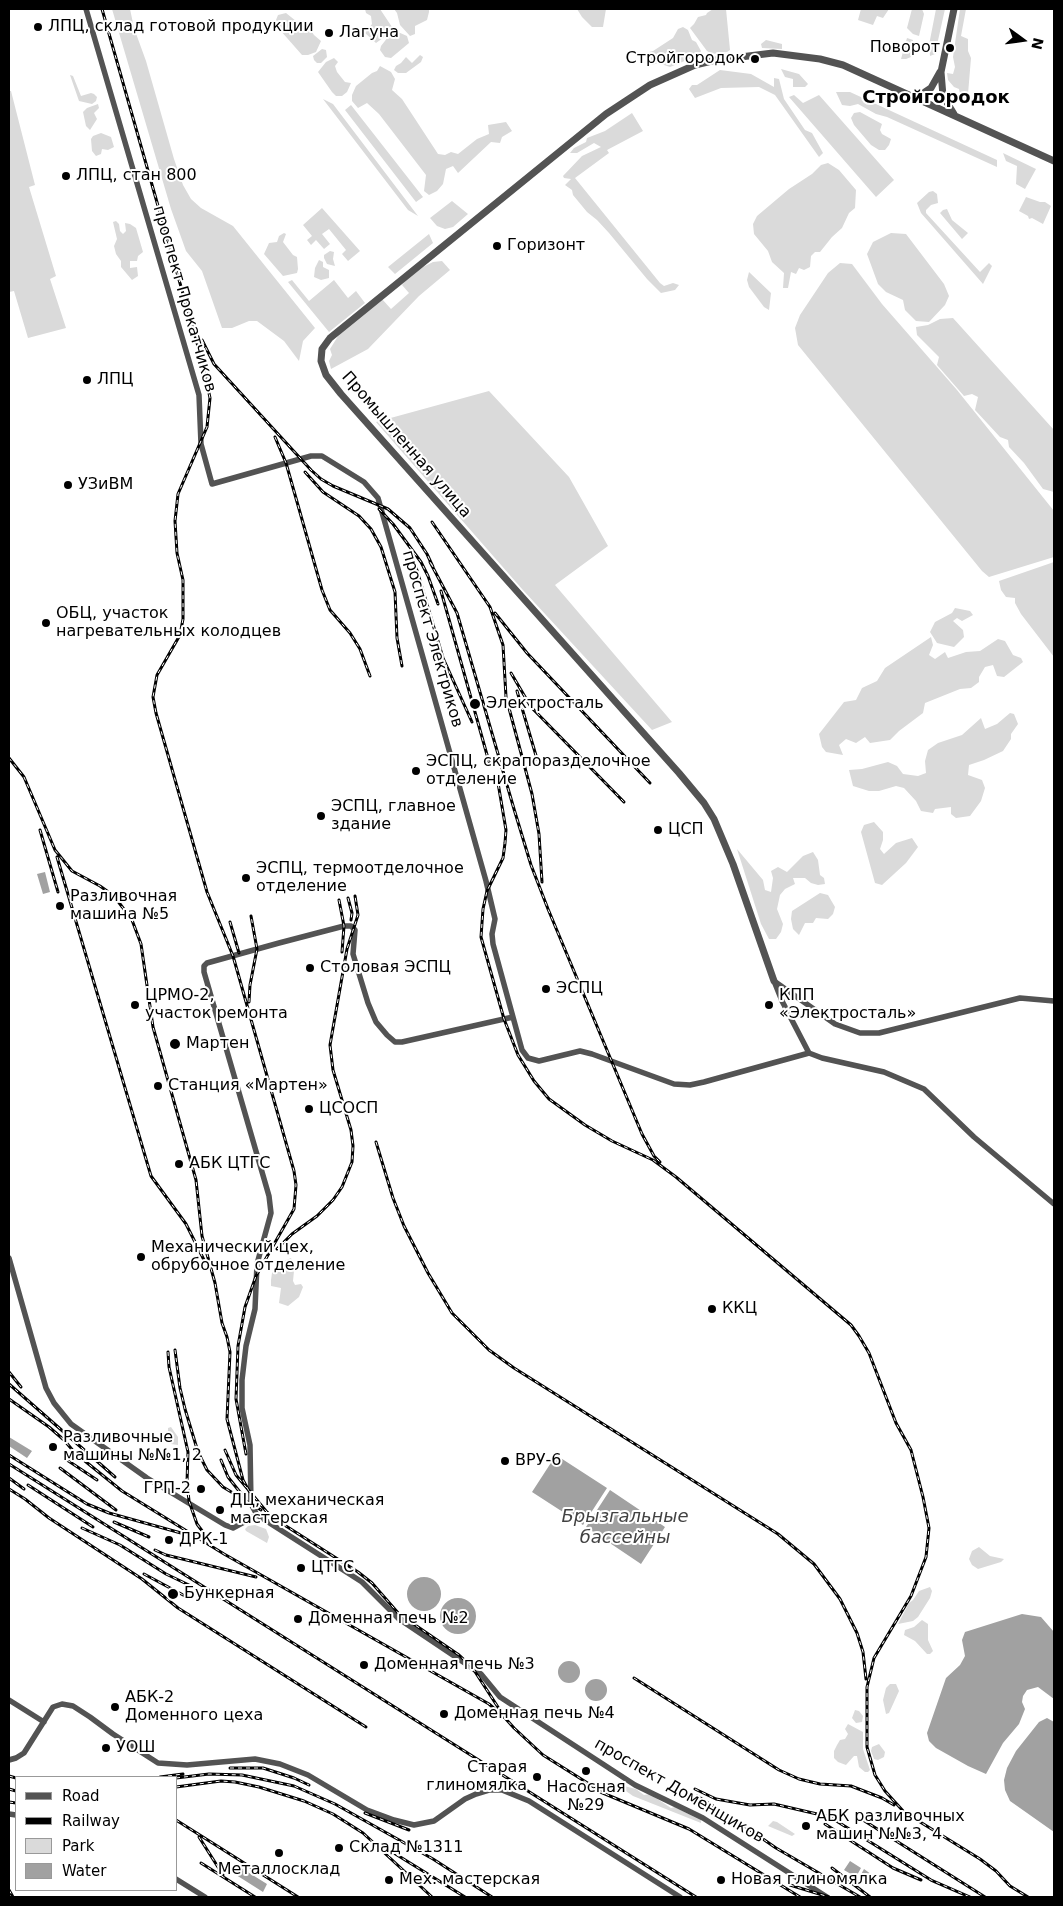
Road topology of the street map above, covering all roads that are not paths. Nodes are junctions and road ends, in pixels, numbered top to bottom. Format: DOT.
graph roads {
  1 [pos="86,9"];
  2 [pos="954,9"];
  3 [pos="941,72"];
  4 [pos="911,96"];
  5 [pos="957,117"];
  6 [pos="1054,161"];
  7 [pos="212,484"];
  8 [pos="774,981"];
  9 [pos="1054,1001"];
  10 [pos="513,1017"];
  11 [pos="809,1053"];
  12 [pos="1054,1204"];
  13 [pos="9,1258"];
  14 [pos="257,1515"];
  15 [pos="9,1700"];
  16 [pos="44,1722"];
  17 [pos="9,1760"];
  18 [pos="178,1880"];
  19 [pos="205,1897"];
  20 [pos="680,1897"];
  21 [pos="824,1897"];
  1 -- 7 [label="street, проспект Прокатчиков"];
  2 -- 3 [label="street"];
  3 -- 4 [label="street"];
  3 -- 5 [label="street"];
  4 -- 5 [label="street, Промышленная улица"];
  4 -- 8 [label="street, Промышленная улица"];
  5 -- 6 [label="street, Промышленная улица"];
  7 -- 10 [label="street, проспект Электриков"];
  8 -- 9 [label="street"];
  8 -- 11 [label="street, Промышленная улица"];
  10 -- 11 [label="street, проспект Электриков"];
  10 -- 14 [label="street"];
  11 -- 12 [label="street"];
  13 -- 14 [label="street"];
  14 -- 21 [label="street, проспект Доменщиков"];
  15 -- 16 [label="street"];
  16 -- 17 [label="street"];
  16 -- 20 [label="street"];
  18 -- 19 [label="street"];
}
